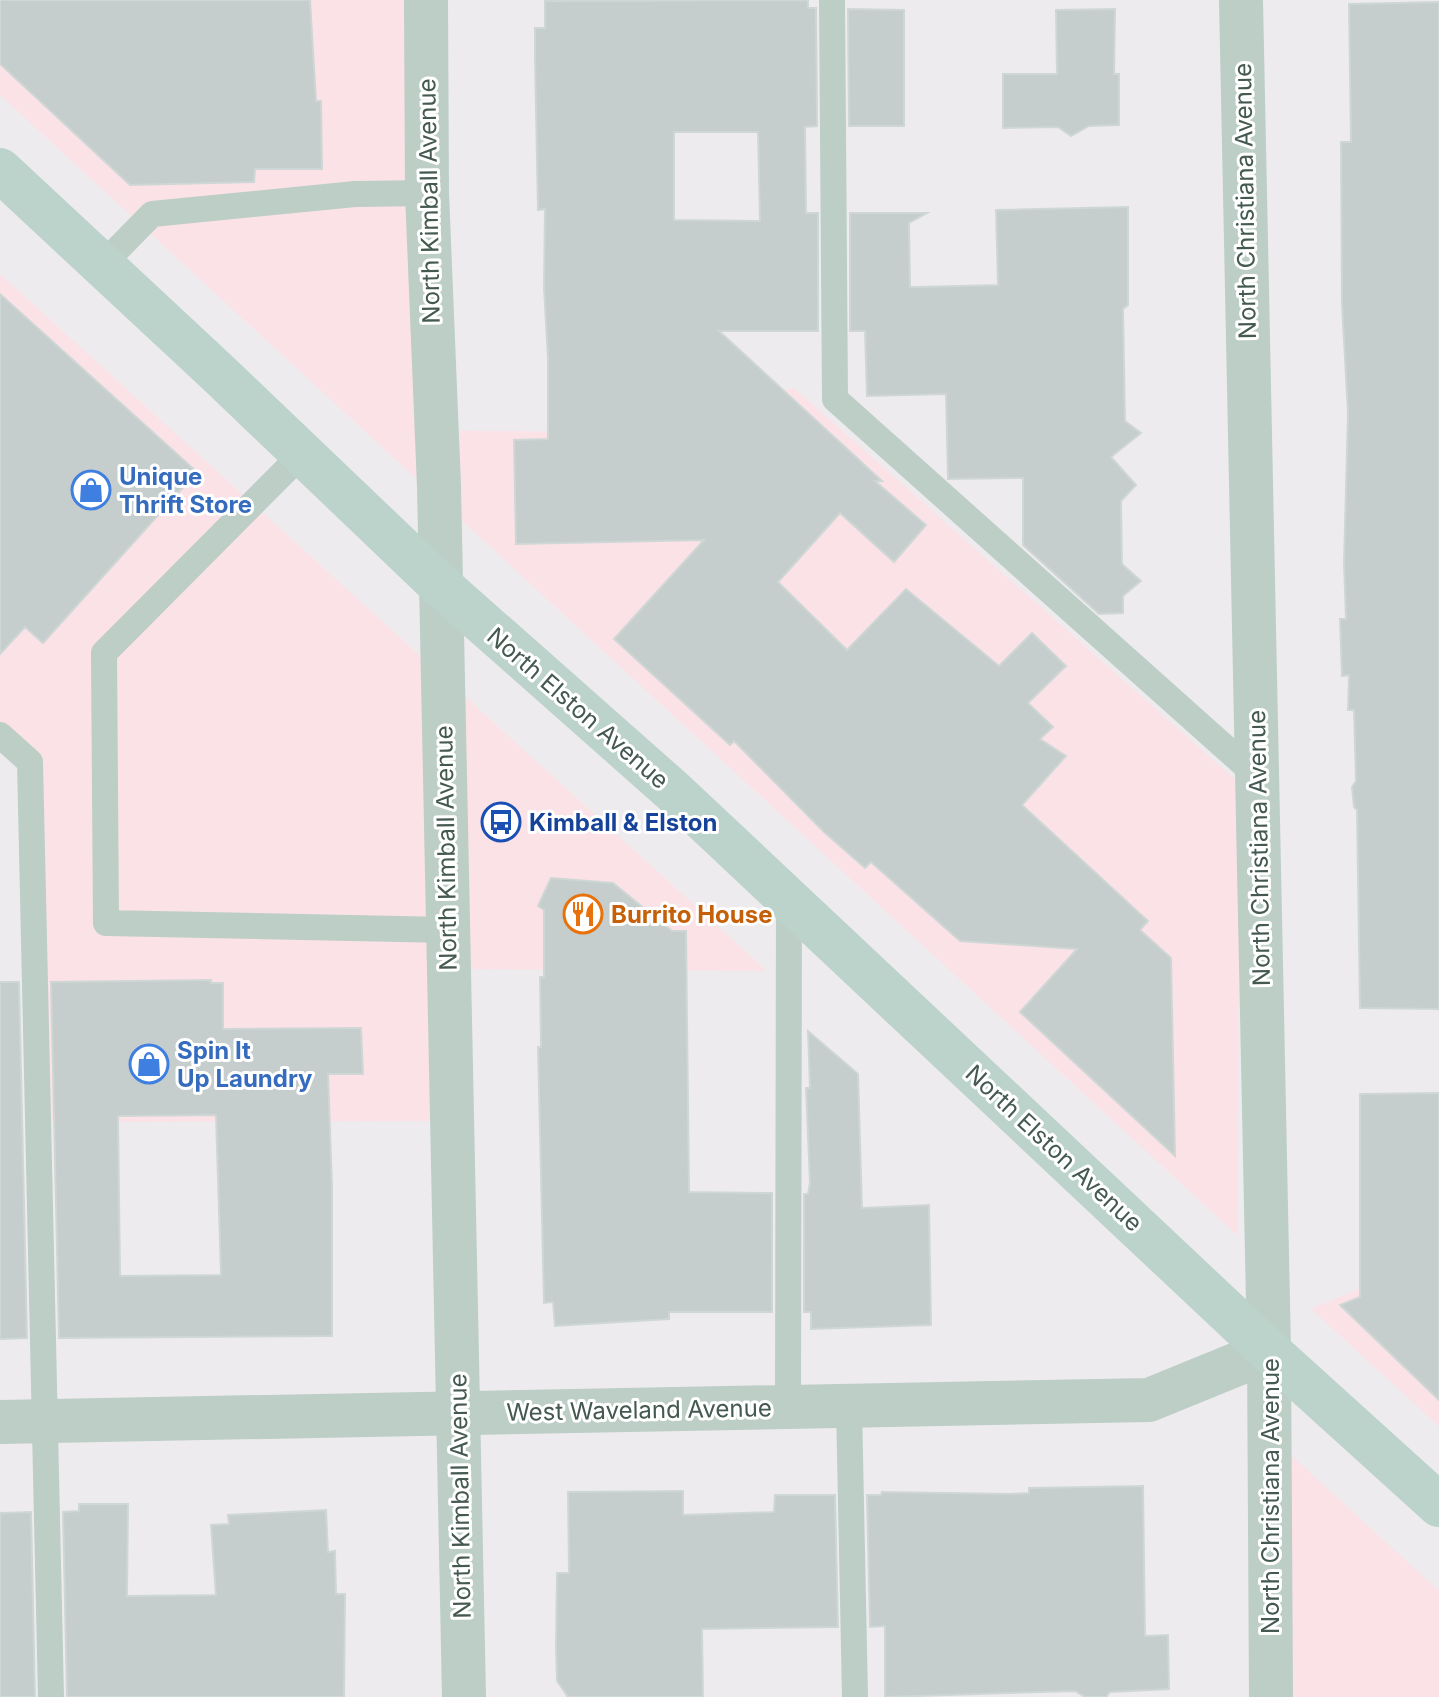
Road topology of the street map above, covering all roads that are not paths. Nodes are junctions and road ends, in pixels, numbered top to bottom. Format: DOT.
graph roads {
  1 [pos="426,0"];
  2 [pos="832,0"];
  3 [pos="1241,0"];
  4 [pos="0,170"];
  5 [pos="427,193"];
  6 [pos="102,265"];
  7 [pos="302,454"];
  8 [pos="441,586"];
  9 [pos="0,735"];
  10 [pos="1257,776"];
  11 [pos="789,899"];
  12 [pos="448,930"];
  13 [pos="1269,1351"];
  14 [pos="849,1406"];
  15 [pos="788,1407"];
  16 [pos="458,1413"];
  17 [pos="46,1421"];
  18 [pos="0,1422"];
  19 [pos="1439,1505"];
  20 [pos="51,1697"];
  21 [pos="464,1697"];
  22 [pos="855,1697"];
  23 [pos="1271,1697"];
  1 -- 5 [label="street, North Kimball Avenue"];
  2 -- 10 [label="lane"];
  3 -- 10 [label="street, North Christiana Avenue"];
  4 -- 6 [label="main road, North Elston Avenue"];
  5 -- 6 [label="lane"];
  5 -- 8 [label="street, North Kimball Avenue"];
  6 -- 7 [label="main road, North Elston Avenue"];
  7 -- 8 [label="main road, North Elston Avenue"];
  7 -- 12 [label="lane"];
  8 -- 11 [label="main road, North Elston Avenue"];
  8 -- 12 [label="street, North Kimball Avenue"];
  9 -- 17 [label="lane"];
  10 -- 13 [label="street, North Christiana Avenue"];
  11 -- 13 [label="main road, North Elston Avenue"];
  11 -- 15 [label="lane"];
  12 -- 16 [label="street, North Kimball Avenue"];
  13 -- 14 [label="street, West Waveland Avenue"];
  13 -- 19 [label="main road, North Elston Avenue"];
  13 -- 23 [label="street, North Christiana Avenue"];
  14 -- 15 [label="street, West Waveland Avenue"];
  14 -- 22 [label="lane"];
  15 -- 16 [label="street, West Waveland Avenue"];
  16 -- 17 [label="street, West Waveland Avenue"];
  16 -- 21 [label="street, North Kimball Avenue"];
  17 -- 18 [label="street, West Waveland Avenue"];
  17 -- 20 [label="lane"];
}
